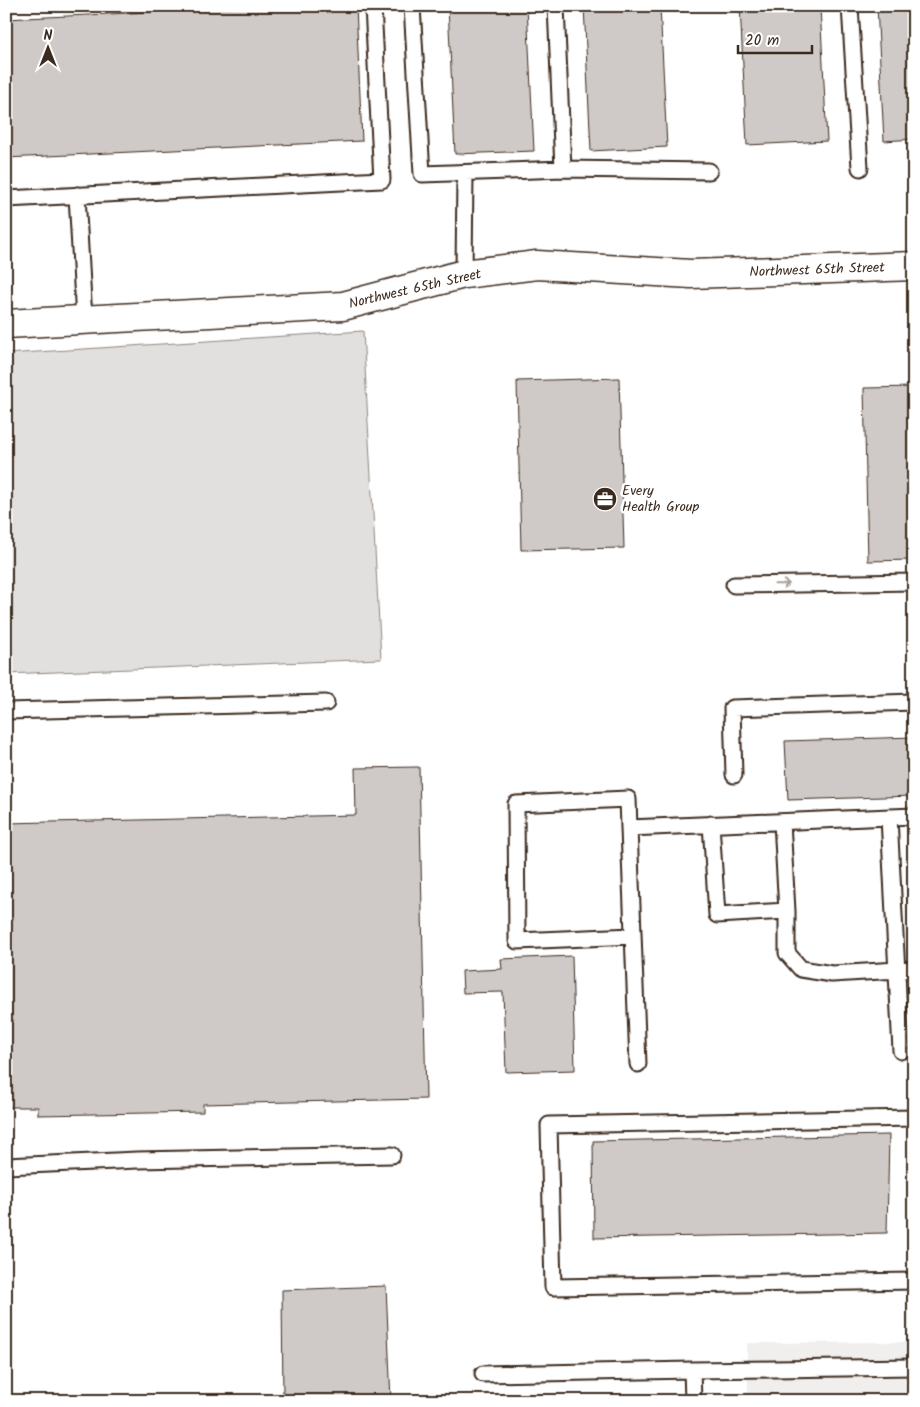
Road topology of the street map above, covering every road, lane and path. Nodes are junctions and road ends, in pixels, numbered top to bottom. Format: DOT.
graph roads {
  1 [pos="373,6"];
  2 [pos="412,6"];
  3 [pos="556,6"];
  4 [pos="850,6"];
  5 [pos="860,168"];
  6 [pos="563,170"];
  7 [pos="709,171"];
  8 [pos="465,173"];
  9 [pos="76,195"];
  10 [pos="6,199"];
  11 [pos="914,266"];
  12 [pos="464,274"];
  13 [pos="84,320"];
  14 [pos="6,324"];
  15 [pos="914,582"];
  16 [pos="734,585"];
  17 [pos="914,702"];
  18 [pos="326,703"];
  19 [pos="6,711"];
  20 [pos="734,775"];
  21 [pos="914,816"];
  22 [pos="889,817"];
  23 [pos="782,822"];
  24 [pos="711,824"];
  25 [pos="629,828"];
  26 [pos="787,911"];
  27 [pos="633,936"];
  28 [pos="914,969"];
  29 [pos="897,970"];
  30 [pos="901,1051"];
  31 [pos="638,1064"];
  32 [pos="914,1118"];
  33 [pos="392,1155"];
  34 [pos="6,1166"];
  35 [pos="914,1281"];
  36 [pos="914,1367"];
  37 [pos="692,1370"];
  38 [pos="483,1374"];
  39 [pos="693,1401"];
  1 -- 9 [label="lane"];
  2 -- 8 [label="lane"];
  3 -- 6 [label="lane"];
  4 -- 5 [label="lane"];
  6 -- 7 [label="lane"];
  6 -- 8 [label="lane"];
  8 -- 12 [label="lane"];
  9 -- 10 [label="lane"];
  9 -- 13 [label="lane"];
  11 -- 12 [label="street, Northwest 65th Street"];
  12 -- 13 [label="street, Northwest 65th Street"];
  13 -- 14 [label="street, Northwest 65th Street"];
  16 -- 15 [label="lane, one-way"];
  17 -- 20 [label="lane"];
  18 -- 19 [label="lane"];
  21 -- 22 [label="lane"];
  22 -- 23 [label="lane"];
  22 -- 29 [label="lane"];
  23 -- 24 [label="lane"];
  23 -- 26 [label="lane"];
  24 -- 25 [label="lane"];
  24 -- 26 [label="lane"];
  25 -- 27 [label="lane"];
  25 -- 27 [label="lane"];
  26 -- 29 [label="lane"];
  27 -- 31 [label="lane"];
  28 -- 29 [label="lane"];
  29 -- 30 [label="lane"];
  32 -- 35 [label="lane"];
  33 -- 34 [label="lane"];
  36 -- 37 [label="lane"];
  37 -- 38 [label="lane"];
  37 -- 39 [label="lane"];
}
